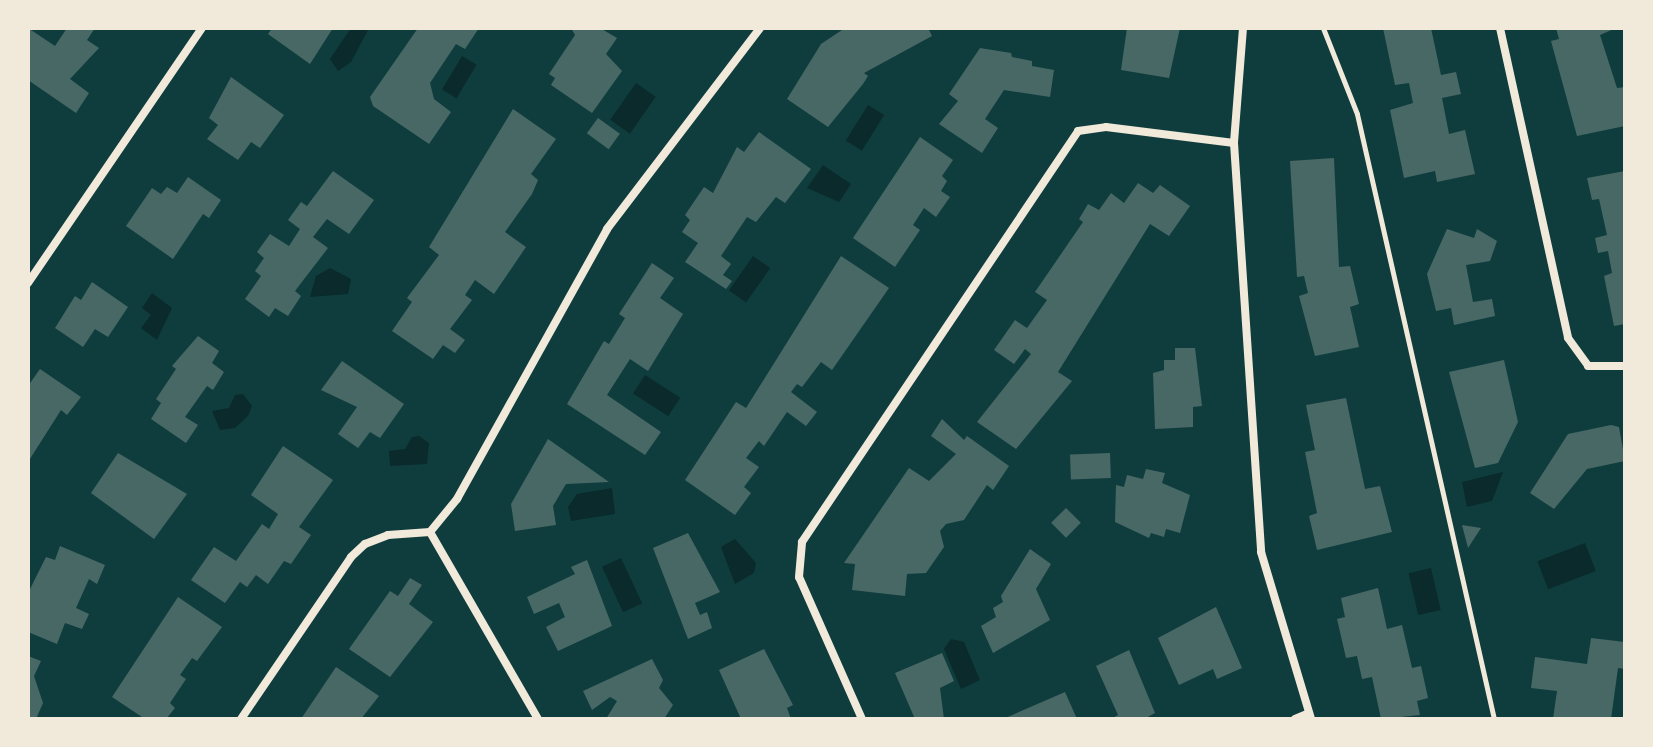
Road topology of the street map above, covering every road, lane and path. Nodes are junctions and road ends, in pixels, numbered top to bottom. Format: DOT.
graph roads {
  1 [pos="202,28"];
  2 [pos="760,28"];
  3 [pos="1243,28"];
  4 [pos="1323,28"];
  5 [pos="1500,28"];
  6 [pos="1234,143"];
  7 [pos="28,283"];
  8 [pos="1625,366"];
  9 [pos="430,532"];
  10 [pos="1310,716"];
  11 [pos="241,719"];
  12 [pos="538,719"];
  13 [pos="862,719"];
  14 [pos="1295,719"];
  15 [pos="1494,719"];
  1 -- 7 [label="street"];
  2 -- 9 [label="street"];
  3 -- 6 [label="street"];
  4 -- 15 [label="path"];
  5 -- 8 [label="street"];
  6 -- 10 [label="street"];
  6 -- 13 [label="street"];
  9 -- 11 [label="street"];
  9 -- 12 [label="street"];
  10 -- 14 [label="street"];
}
